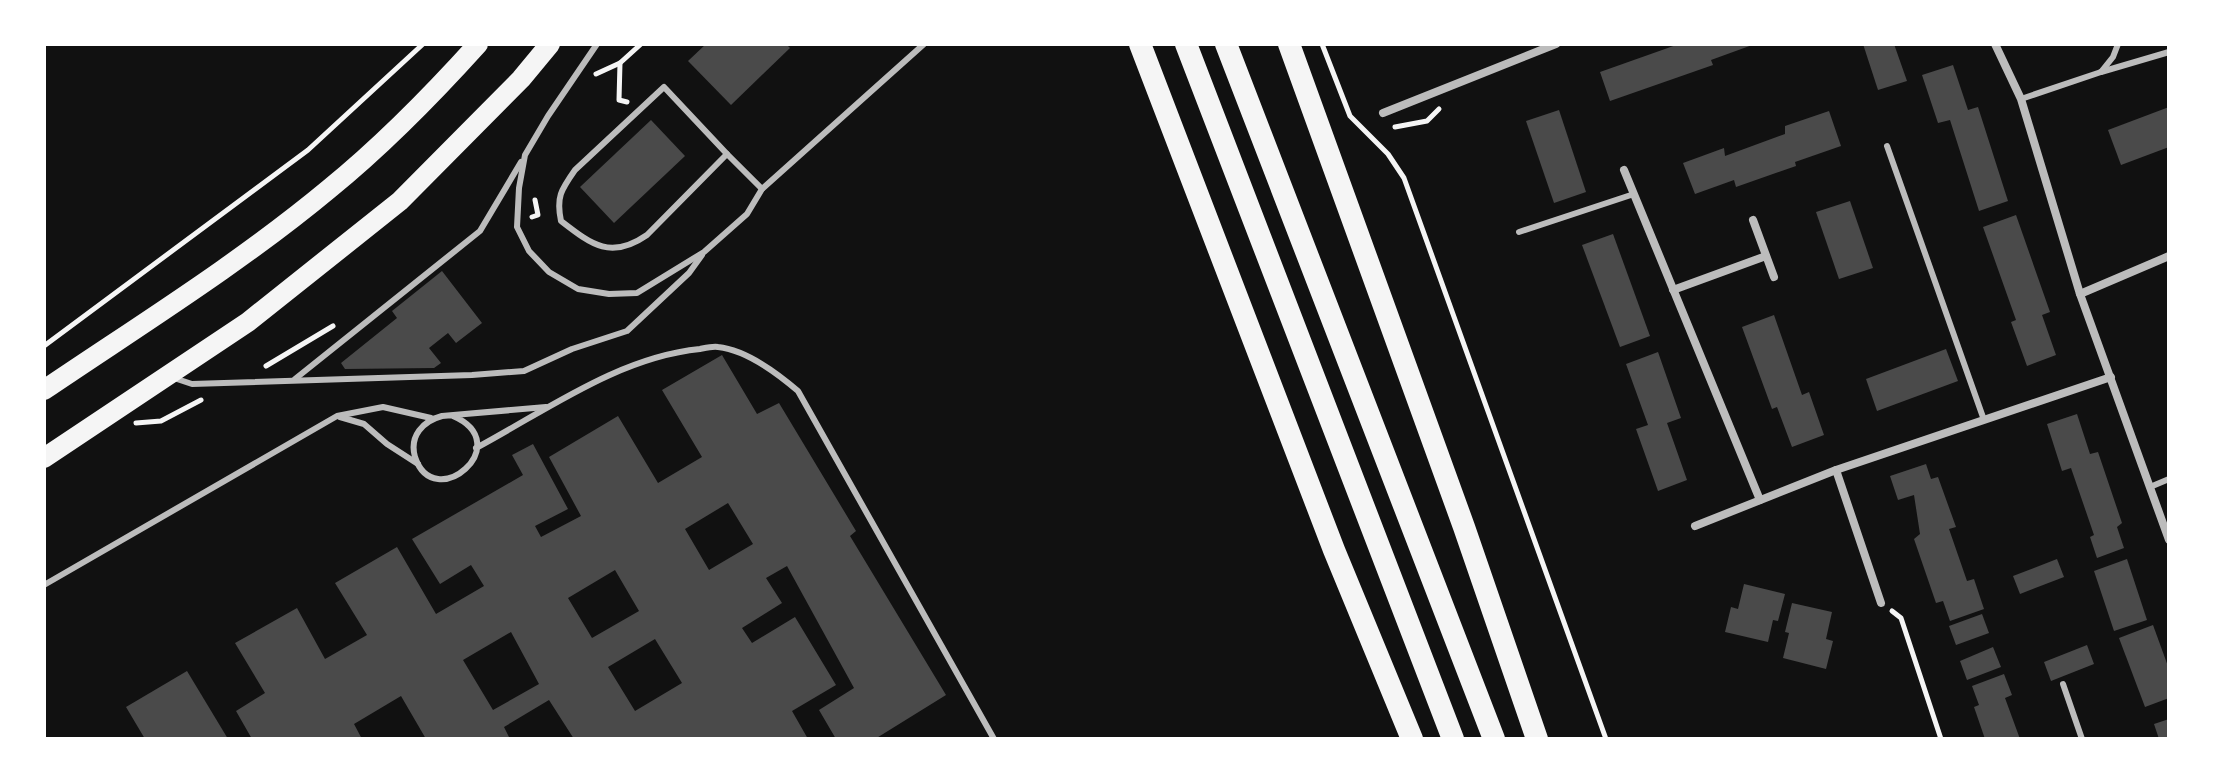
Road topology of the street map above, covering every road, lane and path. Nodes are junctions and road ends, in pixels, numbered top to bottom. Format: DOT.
graph roads {
  1 [pos="423,44"];
  2 [pos="478,44"];
  3 [pos="550,44"];
  4 [pos="597,44"];
  5 [pos="641,44"];
  6 [pos="924,44"];
  7 [pos="1140,44"];
  8 [pos="1186,44"];
  9 [pos="1226,44"];
  10 [pos="1289,44"];
  11 [pos="1322,44"];
  12 [pos="1556,44"];
  13 [pos="1995,44"];
  14 [pos="2118,44"];
  15 [pos="2169,52"];
  16 [pos="620,63"];
  17 [pos="2101,72"];
  18 [pos="590,77"];
  19 [pos="2021,99"];
  20 [pos="644,106"];
  21 [pos="1383,113"];
  22 [pos="1887,146"];
  23 [pos="727,154"];
  24 [pos="525,155"];
  25 [pos="1624,170"];
  26 [pos="762,189"];
  27 [pos="1634,194"];
  28 [pos="534,195"];
  29 [pos="516,220"];
  30 [pos="1753,220"];
  31 [pos="1519,232"];
  32 [pos="704,252"];
  33 [pos="1766,256"];
  34 [pos="2169,256"];
  35 [pos="1774,277"];
  36 [pos="1673,290"];
  37 [pos="2080,294"];
  38 [pos="342,320"];
  39 [pos="44,346"];
  40 [pos="168,375"];
  41 [pos="2111,377"];
  42 [pos="295,379"];
  43 [pos="236,382"];
  44 [pos="44,390"];
  45 [pos="552,407"];
  46 [pos="108,415"];
  47 [pos="337,416"];
  48 [pos="453,416"];
  49 [pos="431,418"];
  50 [pos="1984,420"];
  51 [pos="476,448"];
  52 [pos="44,458"];
  53 [pos="418,464"];
  54 [pos="1836,470"];
  55 [pos="2169,479"];
  56 [pos="2150,487"];
  57 [pos="1760,500"];
  58 [pos="1695,526"];
  59 [pos="2169,540"];
  60 [pos="44,585"];
  61 [pos="1881,603"];
  62 [pos="2063,684"];
  63 [pos="994,739"];
  64 [pos="1412,739"];
  65 [pos="1453,739"];
  66 [pos="1494,739"];
  67 [pos="1537,739"];
  68 [pos="1606,739"];
  69 [pos="1941,739"];
  70 [pos="2082,739"];
  1 -- 39 [label="path"];
  2 -- 44 [label="main road"];
  3 -- 40 [label="main road"];
  4 -- 24 [label="lane"];
  5 -- 16 [label="path"];
  6 -- 26 [label="lane"];
  7 -- 64 [label="highway"];
  8 -- 65 [label="highway"];
  9 -- 66 [label="highway"];
  10 -- 67 [label="highway"];
  11 -- 68 [label="path"];
  12 -- 21 [label="street"];
  13 -- 19 [label="street"];
  14 -- 17 [label="lane"];
  15 -- 17 [label="lane"];
  16 -- 18 [label="path"];
  16 -- 20 [label="path"];
  17 -- 19 [label="lane"];
  19 -- 37 [label="street"];
  20 -- 23 [label="lane"];
  20 -- 23 [label="lane"];
  22 -- 50 [label="lane"];
  23 -- 26 [label="lane"];
  24 -- 29 [label="lane"];
  24 -- 42 [label="lane"];
  25 -- 27 [label="street"];
  26 -- 32 [label="lane"];
  27 -- 31 [label="lane"];
  27 -- 36 [label="street"];
  28 -- 29 [label="path"];
  29 -- 32 [label="lane"];
  30 -- 33 [label="street"];
  32 -- 42 [label="lane"];
  33 -- 35 [label="street"];
  33 -- 36 [label="street"];
  34 -- 37 [label="street"];
  36 -- 57 [label="street"];
  37 -- 41 [label="street"];
  38 -- 43 [label="path"];
  40 -- 43 [label="lane"];
  40 -- 46 [label="main road"];
  41 -- 50 [label="street"];
  41 -- 56 [label="street"];
  42 -- 43 [label="lane"];
  43 -- 46 [label="path"];
  45 -- 48 [label="lane"];
  45 -- 51 [label="lane"];
  45 -- 63 [label="lane"];
  46 -- 52 [label="main road"];
  47 -- 49 [label="lane"];
  47 -- 53 [label="lane"];
  47 -- 60 [label="lane"];
  48 -- 49 [label="lane"];
  48 -- 51 [label="lane"];
  49 -- 53 [label="lane"];
  50 -- 54 [label="street"];
  51 -- 53 [label="lane"];
  54 -- 57 [label="street"];
  54 -- 61 [label="street"];
  55 -- 56 [label="lane"];
  56 -- 59 [label="street"];
  57 -- 58 [label="street"];
  61 -- 69 [label="path"];
  62 -- 70 [label="lane"];
}
